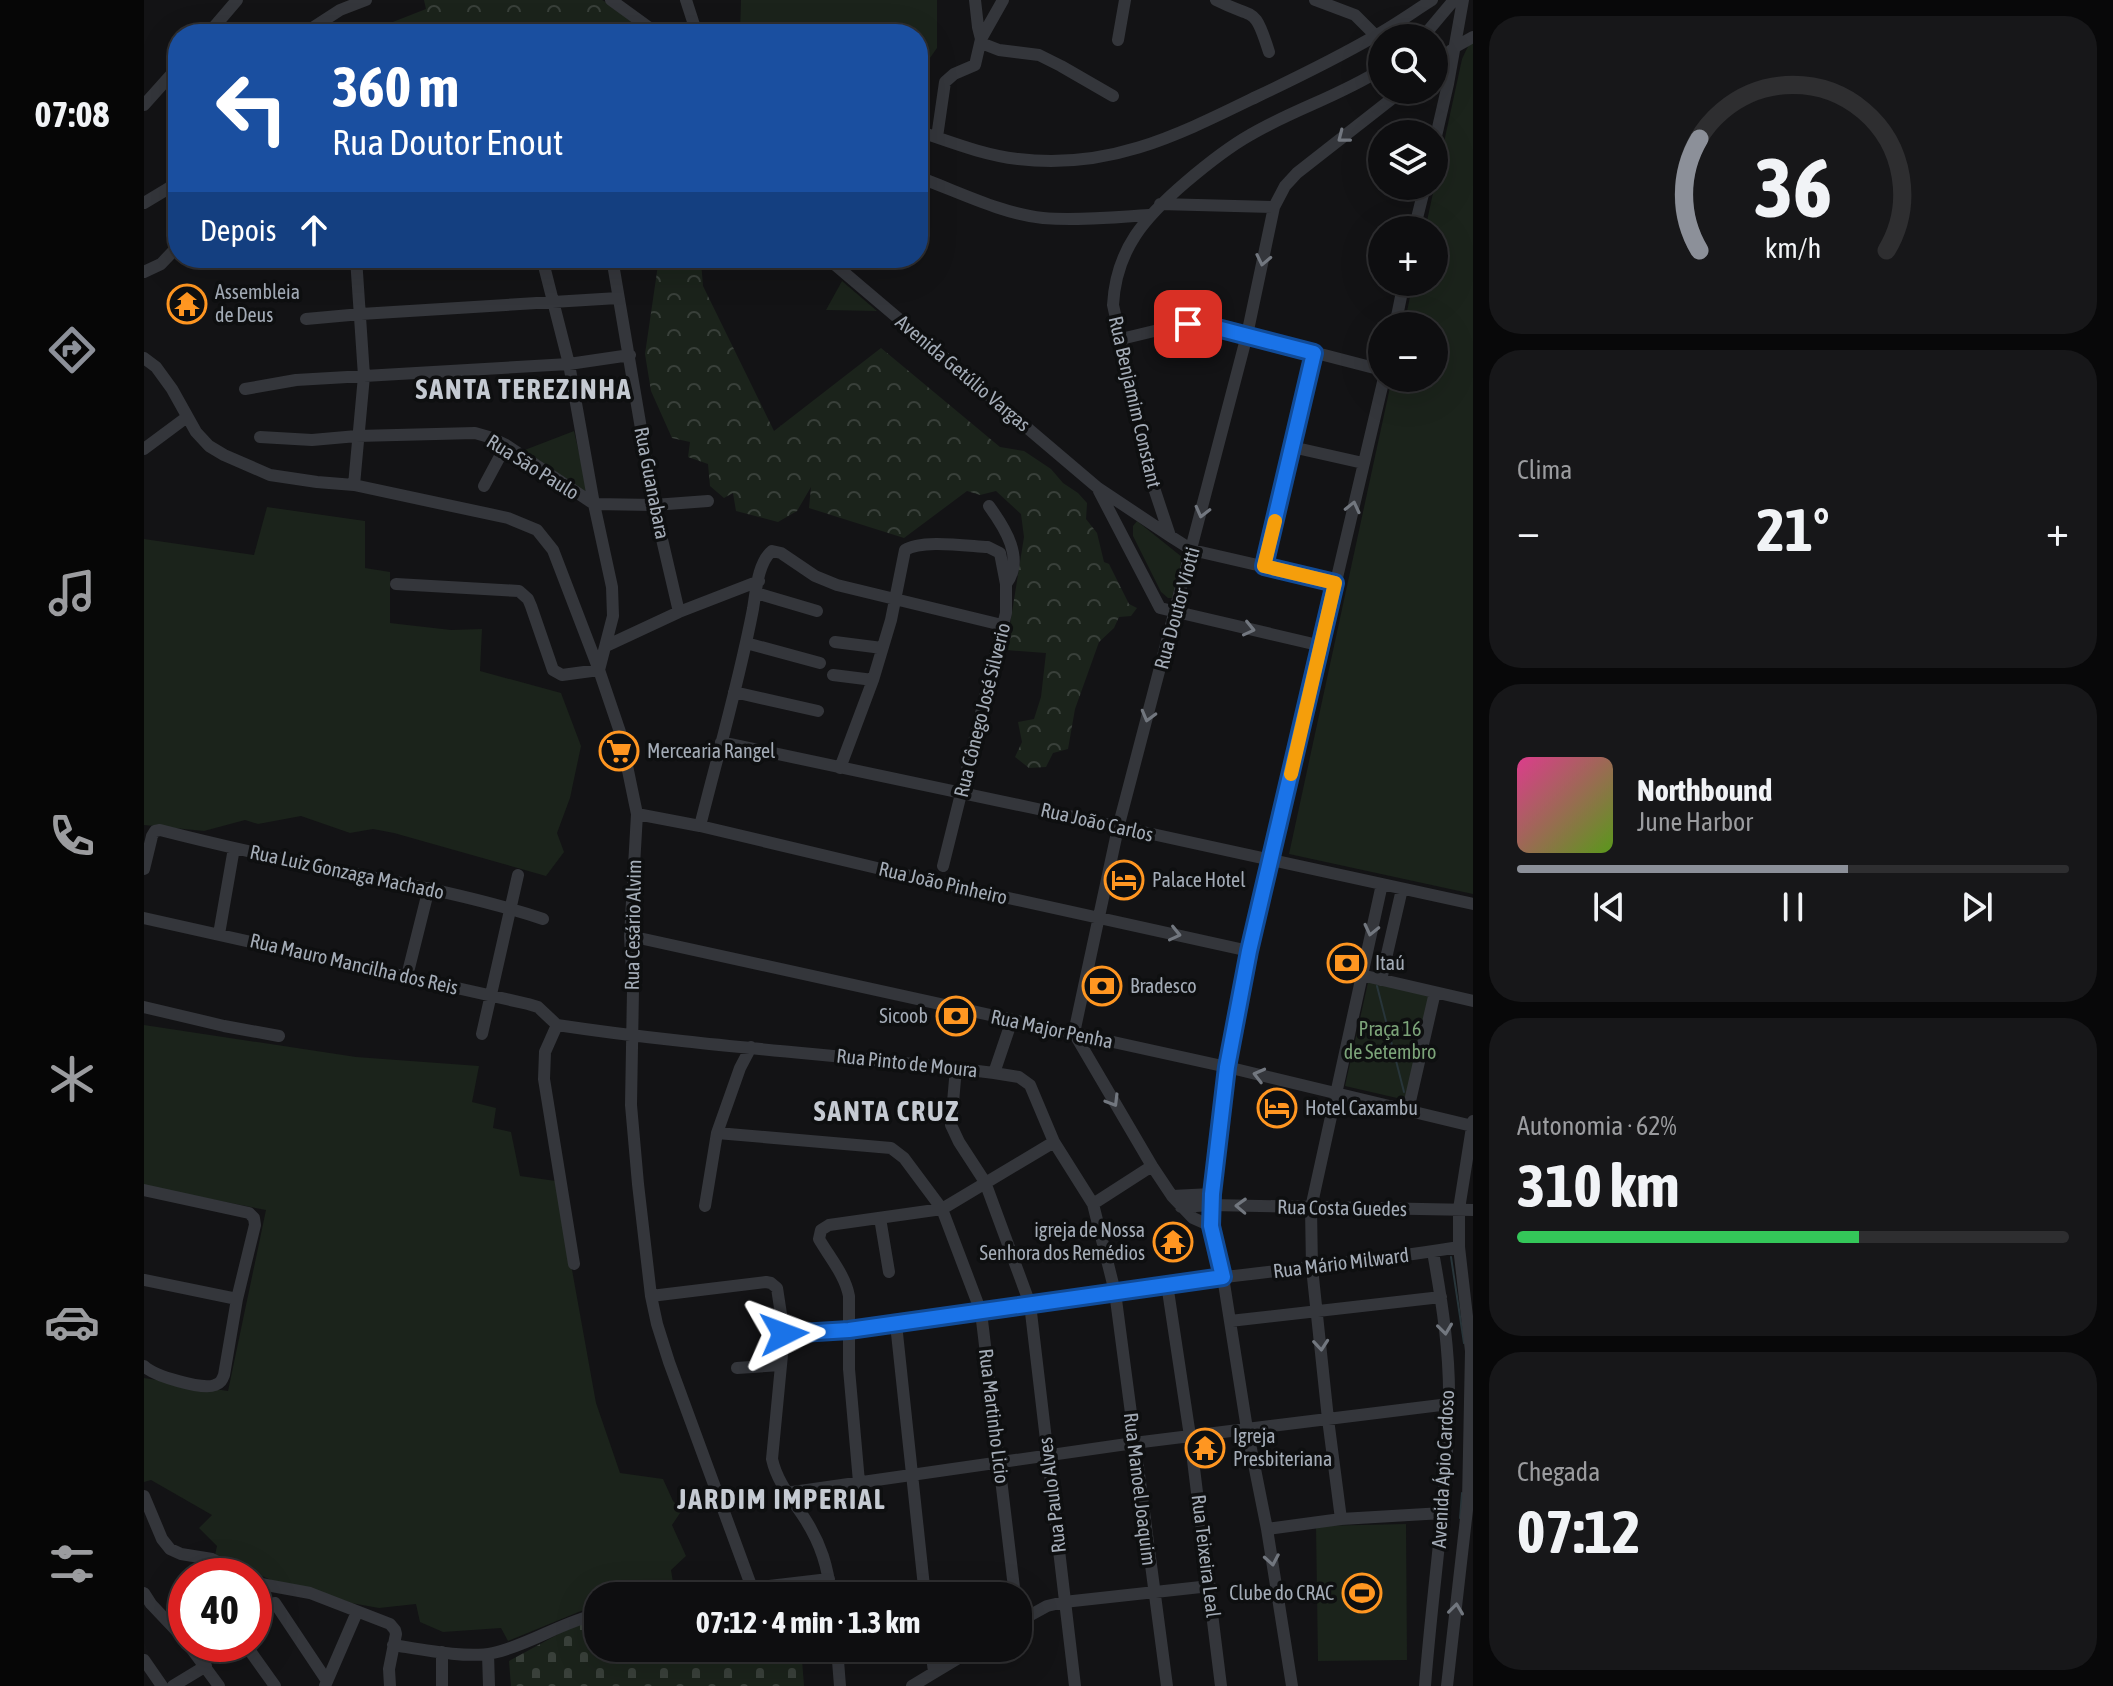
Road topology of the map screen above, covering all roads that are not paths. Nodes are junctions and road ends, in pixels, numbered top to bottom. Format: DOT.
graph roads {
  1 [pos="237,0"];
  2 [pos="366,0"];
  3 [pos="611,0"];
  4 [pos="686,0"];
  5 [pos="975,0"];
  6 [pos="1003,0"];
  7 [pos="1125,0"];
  8 [pos="1216,0"];
  9 [pos="1315,0"];
  10 [pos="1432,0"];
  11 [pos="1454,0"];
  12 [pos="1463,0"];
  13 [pos="217,24"];
  14 [pos="318,24"];
  15 [pos="644,24"];
  16 [pos="694,24"];
  17 [pos="1395,24"];
  18 [pos="1434,24"];
  19 [pos="1368,28"];
  20 [pos="1473,37"];
  21 [pos="1118,40"];
  22 [pos="1368,40"];
  23 [pos="981,41"];
  24 [pos="1455,47"];
  25 [pos="1269,52"];
  26 [pos="1448,54"];
  27 [pos="1368,77"];
  28 [pos="168,78"];
  29 [pos="1448,84"];
  30 [pos="1113,96"];
  31 [pos="1385,104"];
  32 [pos="144,105"];
  33 [pos="928,134"];
  34 [pos="937,137"];
  35 [pos="928,181"];
  36 [pos="168,189"];
  37 [pos="144,203"];
  38 [pos="1160,204"];
  39 [pos="1274,207"];
  40 [pos="1149,215"];
  41 [pos="168,257"];
  42 [pos="357,268"];
  43 [pos="545,268"];
  44 [pos="614,268"];
  45 [pos="839,268"];
  46 [pos="144,272"];
  47 [pos="618,298"];
  48 [pos="555,303"];
  49 [pos="361,314"];
  50 [pos="306,319"];
  51 [pos="1247,335"];
  52 [pos="1121,339"];
  53 [pos="1314,353"];
  54 [pos="630,355"];
  55 [pos="144,358"];
  56 [pos="569,364"];
  57 [pos="1368,366"];
  58 [pos="156,367"];
  59 [pos="144,376"];
  60 [pos="364,376"];
  61 [pos="245,389"];
  62 [pos="1381,392"];
  63 [pos="187,417"];
  64 [pos="357,436"];
  65 [pos="260,437"];
  66 [pos="506,445"];
  67 [pos="1292,447"];
  68 [pos="144,449"];
  69 [pos="1363,463"];
  70 [pos="354,485"];
  71 [pos="484,486"];
  72 [pos="1098,488"];
  73 [pos="708,501"];
  74 [pos="594,504"];
  75 [pos="654,505"];
  76 [pos="989,506"];
  77 [pos="1135,512"];
  78 [pos="1118,527"];
  79 [pos="1170,536"];
  80 [pos="1192,550"];
  81 [pos="1264,566"];
  82 [pos="1335,583"];
  83 [pos="396,584"];
  84 [pos="1006,584"];
  85 [pos="757,587"];
  86 [pos="896,599"];
  87 [pos="1160,608"];
  88 [pos="817,611"];
  89 [pos="679,612"];
  90 [pos="1176,613"];
  91 [pos="1002,625"];
  92 [pos="1172,629"];
  93 [pos="835,642"];
  94 [pos="746,643"];
  95 [pos="606,646"];
  96 [pos="1322,646"];
  97 [pos="882,648"];
  98 [pos="820,663"];
  99 [pos="599,670"];
  100 [pos="833,675"];
  101 [pos="873,680"];
  102 [pos="734,692"];
  103 [pos="818,711"];
  104 [pos="721,742"];
  105 [pos="840,768"];
  106 [pos="961,793"];
  107 [pos="637,814"];
  108 [pos="700,826"];
  109 [pos="1118,828"];
  110 [pos="234,848"];
  111 [pos="1271,859"];
  112 [pos="943,866"];
  113 [pos="144,869"];
  114 [pos="518,875"];
  115 [pos="1382,884"];
  116 [pos="429,888"];
  117 [pos="1402,889"];
  118 [pos="1473,904"];
  119 [pos="511,908"];
  120 [pos="1100,917"];
  121 [pos="144,918"];
  122 [pos="543,919"];
  123 [pos="219,934"];
  124 [pos="630,936"];
  125 [pos="1249,951"];
  126 [pos="1361,975"];
  127 [pos="407,976"];
  128 [pos="1381,980"];
  129 [pos="1435,992"];
  130 [pos="491,995"];
  131 [pos="1473,1001"];
  132 [pos="144,1007"];
  133 [pos="1012,1020"];
  134 [pos="557,1025"];
  135 [pos="1074,1033"];
  136 [pos="482,1034"];
  137 [pos="279,1036"];
  138 [pos="631,1036"];
  139 [pos="751,1047"];
  140 [pos="1227,1067"];
  141 [pos="956,1068"];
  142 [pos="994,1073"];
  143 [pos="1335,1094"];
  144 [pos="1408,1110"];
  145 [pos="1473,1123"];
  146 [pos="717,1133"];
  147 [pos="1054,1142"];
  148 [pos="1152,1166"];
  149 [pos="985,1182"];
  150 [pos="144,1190"];
  151 [pos="1172,1196"];
  152 [pos="1212,1200"];
  153 [pos="1093,1204"];
  154 [pos="705,1206"];
  155 [pos="1181,1207"];
  156 [pos="1311,1208"];
  157 [pos="942,1209"];
  158 [pos="1459,1209"];
  159 [pos="1473,1210"];
  160 [pos="880,1218"];
  161 [pos="1211,1226"];
  162 [pos="1459,1247"];
  163 [pos="1433,1252"];
  164 [pos="574,1264"];
  165 [pos="1473,1267"];
  166 [pos="1312,1268"];
  167 [pos="889,1272"];
  168 [pos="1223,1277"];
  169 [pos="144,1280"];
  170 [pos="1167,1284"];
  171 [pos="1115,1292"];
  172 [pos="651,1296"];
  173 [pos="1441,1297"];
  174 [pos="237,1299"];
  175 [pos="1030,1304"];
  176 [pos="981,1312"];
  177 [pos="1318,1312"];
  178 [pos="1230,1321"];
  179 [pos="896,1324"];
  180 [pos="849,1330"];
  181 [pos="784,1334"];
  182 [pos="780,1365"];
  183 [pos="737,1368"];
  184 [pos="146,1370"];
  185 [pos="1449,1404"];
  186 [pos="1328,1419"];
  187 [pos="1247,1429"];
  188 [pos="1190,1436"];
  189 [pos="1134,1443"];
  190 [pos="1047,1456"];
  191 [pos="1000,1462"];
  192 [pos="911,1474"];
  193 [pos="859,1482"];
  194 [pos="786,1493"];
  195 [pos="144,1496"];
  196 [pos="1443,1513"];
  197 [pos="1341,1519"];
  198 [pos="1267,1529"];
  199 [pos="206,1558"];
  200 [pos="829,1579"];
  201 [pos="750,1582"];
  202 [pos="803,1582"];
  203 [pos="829,1582"];
  204 [pos="923,1582"];
  205 [pos="1013,1582"];
  206 [pos="272,1586"];
  207 [pos="1210,1586"];
  208 [pos="1154,1592"];
  209 [pos="144,1593"];
  210 [pos="1064,1602"];
  211 [pos="275,1603"];
  212 [pos="357,1612"];
  213 [pos="1032,1613"];
  214 [pos="584,1617"];
  215 [pos="168,1622"];
  216 [pos="393,1645"];
  217 [pos="442,1652"];
  218 [pos="488,1654"];
  219 [pos="144,1660"];
  220 [pos="203,1662"];
  221 [pos="258,1662"];
  222 [pos="838,1662"];
  223 [pos="933,1662"];
  224 [pos="951,1662"];
  225 [pos="206,1666"];
  226 [pos="934,1672"];
  227 [pos="326,1683"];
  228 [pos="162,1686"];
  229 [pos="173,1686"];
  230 [pos="219,1686"];
  231 [pos="275,1686"];
  232 [pos="390,1686"];
  233 [pos="442,1686"];
  234 [pos="489,1686"];
  235 [pos="840,1686"];
  236 [pos="912,1686"];
  237 [pos="1075,1686"];
  238 [pos="1167,1686"];
  239 [pos="1221,1686"];
  240 [pos="1292,1686"];
  241 [pos="1425,1686"];
  242 [pos="1447,1686"];
  1 -- 13 [label="street"];
  2 -- 14 [label="street"];
  3 -- 15 [label="street"];
  4 -- 16 [label="street"];
  5 -- 23 [label="street"];
  6 -- 23 [label="street"];
  7 -- 21 [label="street"];
  8 -- 25 [label="street"];
  9 -- 19 [label="street"];
  10 -- 17 [label="street"];
  11 -- 18 [label="street"];
  12 -- 24 [label="street"];
  20 -- 24 [label="street"];
  22 -- 34 [label="street"];
  23 -- 30 [label="street"];
  23 -- 34 [label="street"];
  24 -- 26 [label="street"];
  24 -- 29 [label="street"];
  27 -- 38 [label="street, Rua Benjamim Constant"];
  28 -- 32 [label="street"];
  31 -- 39 [label="street, Rua Doutor Viotti, one-way"];
  33 -- 34 [label="street"];
  35 -- 40 [label="street"];
  36 -- 37 [label="street"];
  38 -- 39 [label="street"];
  38 -- 40 [label="street, Rua Benjamim Constant"];
  39 -- 51 [label="street, Rua Doutor Viotti, one-way"];
  40 -- 52 [label="street, Rua Benjamim Constant"];
  41 -- 46 [label="street"];
  42 -- 49 [label="street"];
  43 -- 48 [label="street"];
  44 -- 47 [label="street, Rua Guanabara"];
  45 -- 72 [label="street, Avenida Getúlio Vargas"];
  47 -- 48 [label="street"];
  47 -- 54 [label="street, Rua Guanabara"];
  48 -- 49 [label="street"];
  48 -- 56 [label="street"];
  49 -- 50 [label="street"];
  49 -- 60 [label="street"];
  51 -- 52 [label="street"];
  51 -- 53 [label="street"];
  51 -- 80 [label="street, Rua Doutor Viotti, one-way"];
  52 -- 79 [label="street, Rua Benjamim Constant"];
  53 -- 57 [label="street"];
  53 -- 67 [label="street"];
  54 -- 56 [label="street"];
  54 -- 75 [label="street, Rua Guanabara"];
  55 -- 58 [label="street, Rua Cesário Alvim"];
  56 -- 60 [label="street"];
  56 -- 74 [label="street"];
  58 -- 59 [label="street"];
  58 -- 63 [label="street, Rua Cesário Alvim"];
  60 -- 61 [label="street"];
  60 -- 64 [label="street"];
  62 -- 69 [label="street"];
  63 -- 68 [label="street"];
  63 -- 70 [label="street, Rua Cesário Alvim"];
  64 -- 65 [label="street, Rua São Paulo"];
  64 -- 66 [label="street, Rua São Paulo"];
  64 -- 70 [label="street"];
  66 -- 71 [label="street"];
  66 -- 74 [label="street, Rua São Paulo"];
  67 -- 69 [label="street"];
  67 -- 81 [label="street"];
  82 -- 69 [label="street, one-way"];
  70 -- 99 [label="street, Rua Cesário Alvim"];
  72 -- 77 [label="street, Avenida Getúlio Vargas"];
  72 -- 78 [label="street"];
  73 -- 75 [label="street, Rua São Paulo"];
  74 -- 75 [label="street, Rua São Paulo"];
  74 -- 95 [label="street"];
  75 -- 89 [label="street, Rua Guanabara"];
  76 -- 84 [label="street"];
  77 -- 78 [label="street"];
  77 -- 79 [label="street, Avenida Getúlio Vargas"];
  78 -- 87 [label="street"];
  79 -- 80 [label="street, Avenida Getúlio Vargas"];
  80 -- 81 [label="street, Avenida Getúlio Vargas"];
  80 -- 90 [label="street, Rua Doutor Viotti"];
  81 -- 82 [label="street, Avenida Getúlio Vargas"];
  82 -- 96 [label="street"];
  83 -- 99 [label="street"];
  84 -- 86 [label="street, Rua Cônego José Silverio"];
  84 -- 91 [label="street, Rua Cônego José Silverio"];
  85 -- 86 [label="street"];
  85 -- 88 [label="street"];
  85 -- 89 [label="street"];
  85 -- 94 [label="street"];
  86 -- 91 [label="street"];
  86 -- 97 [label="street"];
  87 -- 90 [label="street"];
  87 -- 92 [label="street"];
  89 -- 95 [label="street"];
  90 -- 92 [label="street, Rua Doutor Viotti"];
  90 -- 96 [label="street, one-way"];
  91 -- 106 [label="street, Rua Cônego José Silverio"];
  92 -- 109 [label="street, Rua Doutor Viotti, one-way"];
  93 -- 97 [label="street"];
  94 -- 98 [label="street"];
  94 -- 102 [label="street"];
  95 -- 99 [label="street"];
  96 -- 111 [label="street"];
  97 -- 101 [label="street"];
  99 -- 107 [label="street, Rua Cesário Alvim"];
  100 -- 101 [label="street"];
  101 -- 105 [label="street"];
  102 -- 103 [label="street"];
  102 -- 104 [label="street"];
  104 -- 105 [label="street, Rua João Carlos"];
  104 -- 108 [label="street"];
  105 -- 106 [label="street, Rua João Carlos"];
  106 -- 109 [label="street, Rua João Carlos"];
  106 -- 112 [label="street, Rua Cônego José Silverio"];
  107 -- 108 [label="street, Rua João Pinheiro"];
  107 -- 124 [label="street, Rua Cesário Alvim"];
  108 -- 120 [label="street, Rua João Pinheiro"];
  109 -- 111 [label="street, Rua João Carlos"];
  109 -- 120 [label="street, Rua Doutor Viotti"];
  110 -- 113 [label="street, Rua Luiz Gonzaga Machado"];
  110 -- 116 [label="street, Rua Luiz Gonzaga Machado"];
  110 -- 123 [label="street"];
  111 -- 115 [label="street, Rua João Carlos"];
  111 -- 125 [label="street"];
  114 -- 119 [label="street"];
  115 -- 117 [label="street, Rua João Carlos"];
  115 -- 126 [label="street, one-way"];
  116 -- 119 [label="street, Rua Luiz Gonzaga Machado"];
  116 -- 127 [label="street"];
  117 -- 118 [label="street, Rua João Carlos"];
  117 -- 128 [label="street"];
  119 -- 122 [label="street, Rua Luiz Gonzaga Machado"];
  119 -- 130 [label="street"];
  120 -- 125 [label="street, Rua João Pinheiro, one-way"];
  120 -- 135 [label="street, Rua Doutor Viotti"];
  121 -- 123 [label="street, Rua Mauro Mancilha dos Reis"];
  123 -- 127 [label="street, Rua Mauro Mancilha dos Reis"];
  124 -- 133 [label="street, Rua Major Penha"];
  124 -- 138 [label="street, Rua Cesário Alvim"];
  125 -- 140 [label="street"];
  126 -- 128 [label="street"];
  126 -- 143 [label="street"];
  127 -- 130 [label="street, Rua Mauro Mancilha dos Reis"];
  128 -- 129 [label="street"];
  129 -- 131 [label="street"];
  129 -- 144 [label="street"];
  130 -- 134 [label="street, Rua Mauro Mancilha dos Reis"];
  130 -- 136 [label="street"];
  132 -- 137 [label="street"];
  133 -- 135 [label="street, Rua Major Penha"];
  133 -- 142 [label="street"];
  134 -- 138 [label="street, Rua Pinto de Moura"];
  134 -- 164 [label="street"];
  135 -- 140 [label="street, Rua Major Penha"];
  135 -- 148 [label="street, one-way"];
  138 -- 139 [label="street, Rua Pinto de Moura"];
  138 -- 172 [label="street, Rua Cesário Alvim"];
  139 -- 141 [label="street, Rua Pinto de Moura"];
  139 -- 146 [label="street"];
  143 -- 140 [label="street, Rua Major Penha, one-way"];
  140 -- 152 [label="street"];
  141 -- 142 [label="street, Rua Pinto de Moura"];
  141 -- 149 [label="street, Rua Paulo Alves"];
  142 -- 147 [label="street, Rua Pinto de Moura"];
  143 -- 144 [label="street, Rua Major Penha"];
  143 -- 156 [label="street"];
  144 -- 145 [label="street, Rua Major Penha"];
  145 -- 158 [label="street, Avenida Ápio Cardoso"];
  146 -- 154 [label="street"];
  146 -- 157 [label="street, Rua Martinho Licio"];
  147 -- 149 [label="street"];
  147 -- 153 [label="street, Rua Pinto de Moura"];
  148 -- 151 [label="street"];
  148 -- 153 [label="street"];
  149 -- 157 [label="street"];
  149 -- 175 [label="street, Rua Paulo Alves"];
  150 -- 174 [label="street"];
  151 -- 152 [label="street"];
  151 -- 155 [label="street"];
  152 -- 155 [label="street"];
  156 -- 152 [label="street, Rua Costa Guedes, one-way"];
  152 -- 161 [label="street"];
  153 -- 171 [label="street, Rua Pinto de Moura"];
  155 -- 161 [label="street"];
  156 -- 158 [label="street, Rua Costa Guedes"];
  156 -- 166 [label="street"];
  157 -- 160 [label="street"];
  157 -- 176 [label="street, Rua Martinho Licio"];
  158 -- 159 [label="street, Rua Costa Guedes"];
  158 -- 162 [label="street, Avenida Ápio Cardoso"];
  160 -- 167 [label="street"];
  160 -- 180 [label="street"];
  161 -- 168 [label="street"];
  162 -- 163 [label="street, Rua Mário Milward"];
  162 -- 165 [label="street"];
  242 -- 162 [label="street, Avenida Ápio Cardoso, one-way"];
  163 -- 166 [label="street, Rua Mário Milward"];
  163 -- 173 [label="street, Avenida Ápio Cardoso"];
  166 -- 168 [label="street, Rua Mário Milward"];
  166 -- 177 [label="street"];
  168 -- 170 [label="street, Rua Mário Milward"];
  168 -- 178 [label="street"];
  169 -- 174 [label="street"];
  170 -- 171 [label="street, Rua Mário Milward"];
  170 -- 188 [label="street, Rua Teixeira Leal"];
  171 -- 175 [label="street, Rua Mário Milward"];
  171 -- 189 [label="street, Rua Manoel Joaquim"];
  172 -- 181 [label="street"];
  172 -- 201 [label="street, Rua Cesário Alvim"];
  173 -- 177 [label="street"];
  173 -- 185 [label="street, Avenida Ápio Cardoso, one-way"];
  174 -- 184 [label="street"];
  175 -- 176 [label="street, Rua Mário Milward"];
  175 -- 190 [label="street, Rua Paulo Alves"];
  176 -- 179 [label="street, Rua Mário Milward"];
  176 -- 191 [label="street, Rua Martinho Licio"];
  177 -- 178 [label="street"];
  177 -- 186 [label="street, one-way"];
  178 -- 187 [label="street"];
  179 -- 180 [label="street, Rua Mário Milward"];
  179 -- 192 [label="street"];
  180 -- 181 [label="street, Rua Mário Milward"];
  180 -- 193 [label="street"];
  181 -- 182 [label="street"];
  182 -- 183 [label="street"];
  182 -- 194 [label="street"];
  185 -- 186 [label="street"];
  185 -- 196 [label="street, Avenida Ápio Cardoso"];
  186 -- 187 [label="street"];
  186 -- 197 [label="street"];
  187 -- 188 [label="street"];
  187 -- 198 [label="street"];
  188 -- 189 [label="street"];
  188 -- 207 [label="street, Rua Teixeira Leal"];
  189 -- 190 [label="street"];
  189 -- 208 [label="street, Rua Manoel Joaquim"];
  190 -- 191 [label="street"];
  190 -- 210 [label="street, Rua Paulo Alves"];
  191 -- 192 [label="street"];
  191 -- 205 [label="street, Rua Martinho Licio"];
  192 -- 193 [label="street"];
  192 -- 204 [label="street"];
  193 -- 194 [label="street"];
  194 -- 200 [label="street"];
  195 -- 199 [label="street"];
  196 -- 197 [label="street"];
  196 -- 241 [label="street, Avenida Ápio Cardoso"];
  197 -- 198 [label="street"];
  198 -- 240 [label="street, one-way"];
  200 -- 202 [label="street"];
  200 -- 203 [label="street"];
  206 -- 212 [label="street"];
  207 -- 208 [label="street"];
  207 -- 239 [label="street, Rua Teixeira Leal"];
  208 -- 210 [label="street"];
  208 -- 238 [label="street, Rua Manoel Joaquim"];
  209 -- 215 [label="street"];
  210 -- 213 [label="street"];
  210 -- 237 [label="street, Rua Paulo Alves"];
  211 -- 227 [label="street"];
  212 -- 216 [label="street"];
  212 -- 227 [label="street"];
  214 -- 218 [label="street"];
  216 -- 217 [label="street"];
  216 -- 232 [label="street"];
  217 -- 218 [label="street"];
  217 -- 233 [label="street"];
  218 -- 234 [label="street"];
  219 -- 228 [label="street"];
  220 -- 225 [label="street"];
  221 -- 231 [label="street"];
  222 -- 235 [label="street"];
  223 -- 226 [label="street"];
  224 -- 226 [label="street"];
  225 -- 229 [label="street"];
  225 -- 230 [label="street"];
  226 -- 236 [label="street"];
}
